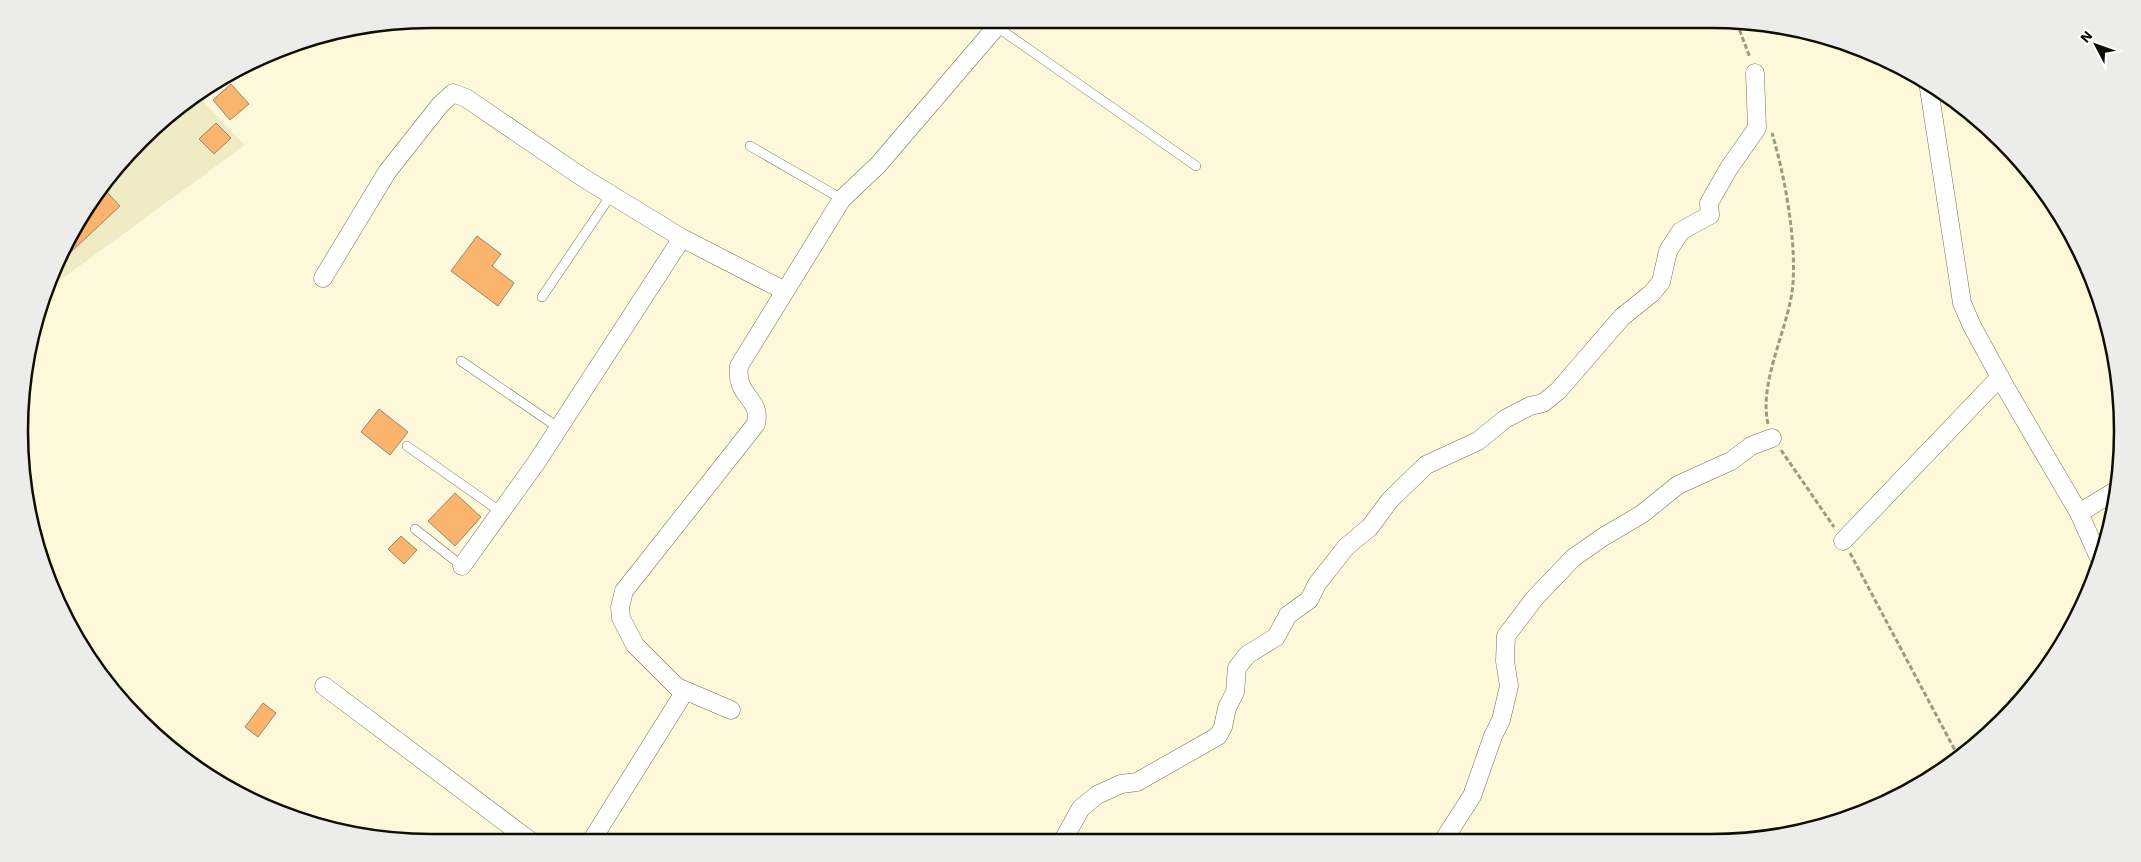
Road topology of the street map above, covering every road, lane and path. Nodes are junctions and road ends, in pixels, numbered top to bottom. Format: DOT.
graph roads {
  1 [pos="990,28"];
  2 [pos="1003,28"];
  3 [pos="1739,28"];
  4 [pos="1755,73"];
  5 [pos="1930,93"];
  6 [pos="1770,126"];
  7 [pos="750,146"];
  8 [pos="1196,166"];
  9 [pos="611,195"];
  10 [pos="842,199"];
  11 [pos="682,238"];
  12 [pos="323,278"];
  13 [pos="785,291"];
  14 [pos="542,297"];
  15 [pos="461,360"];
  16 [pos="2000,377"];
  17 [pos="559,428"];
  18 [pos="1772,438"];
  19 [pos="407,446"];
  20 [pos="2108,495"];
  21 [pos="501,512"];
  22 [pos="2079,512"];
  23 [pos="415,529"];
  24 [pos="1843,541"];
  25 [pos="2096,550"];
  26 [pos="462,566"];
  27 [pos="324,686"];
  28 [pos="685,691"];
  29 [pos="731,710"];
  30 [pos="1956,751"];
  31 [pos="522,834"];
  32 [pos="596,834"];
  33 [pos="1066,834"];
  34 [pos="1447,834"];
  1 -- 10 [label="street"];
  2 -- 8 [label="lane"];
  3 -- 4 [label="path"];
  4 -- 33 [label="street"];
  5 -- 16 [label="street"];
  6 -- 18 [label="path"];
  7 -- 10 [label="lane"];
  9 -- 11 [label="street"];
  9 -- 12 [label="street"];
  9 -- 14 [label="lane"];
  10 -- 13 [label="street"];
  11 -- 13 [label="street"];
  11 -- 17 [label="street"];
  13 -- 28 [label="street"];
  15 -- 17 [label="lane"];
  16 -- 22 [label="street"];
  16 -- 24 [label="street"];
  17 -- 21 [label="street"];
  18 -- 24 [label="path"];
  18 -- 34 [label="street"];
  19 -- 21 [label="lane"];
  20 -- 22 [label="street"];
  21 -- 26 [label="street"];
  22 -- 25 [label="street"];
  23 -- 26 [label="lane"];
  24 -- 30 [label="path"];
  27 -- 31 [label="street"];
  28 -- 29 [label="street"];
  28 -- 32 [label="street"];
}
